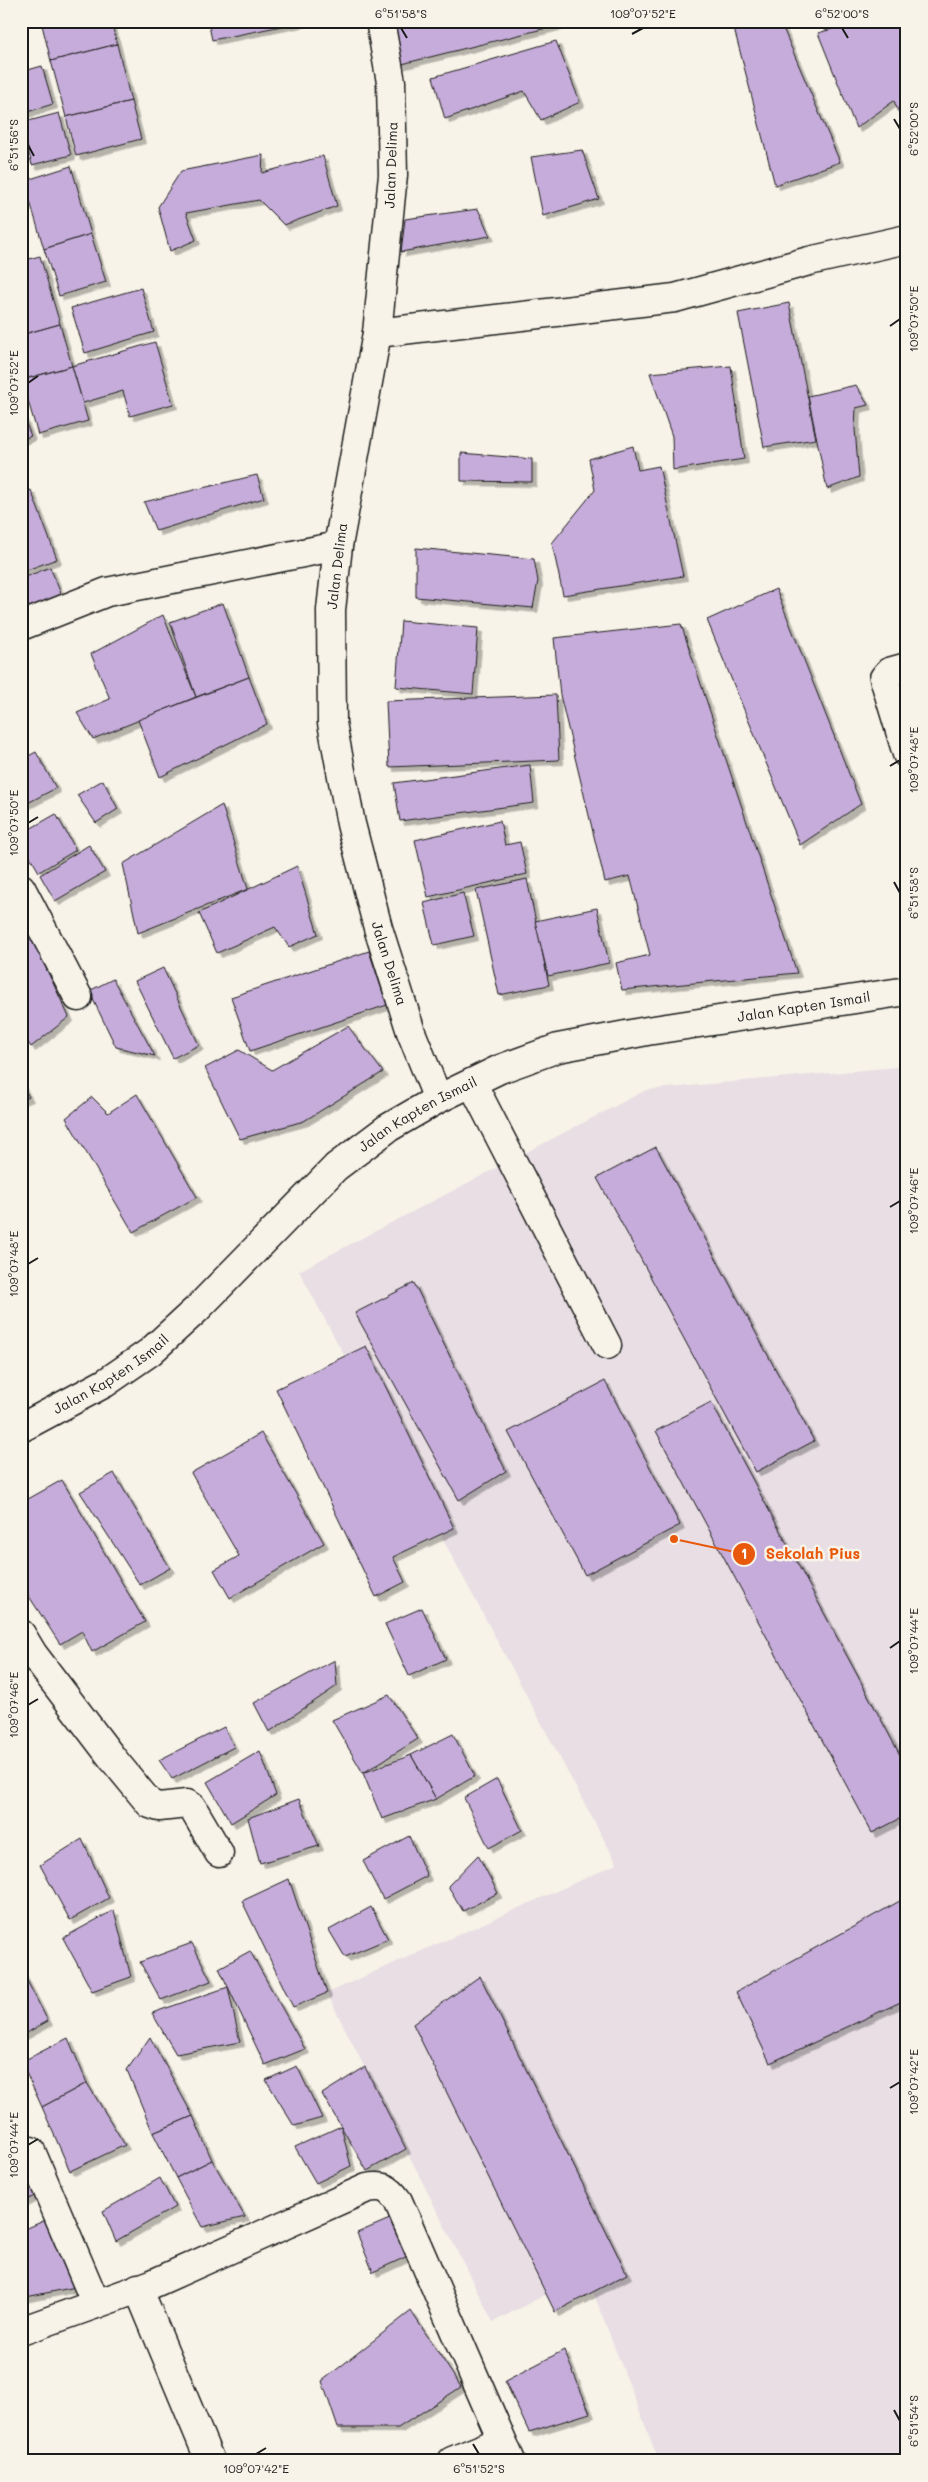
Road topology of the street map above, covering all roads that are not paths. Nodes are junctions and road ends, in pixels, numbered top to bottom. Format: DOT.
graph roads {
  1 [pos="380,21"];
  2 [pos="907,239"];
  3 [pos="377,333"];
  4 [pos="338,546"];
  5 [pos="21,626"];
  6 [pos="907,667"];
  7 [pos="907,754"];
  8 [pos="21,888"];
  9 [pos="907,992"];
  10 [pos="78,997"];
  11 [pos="472,1083"];
  12 [pos="438,1099"];
  13 [pos="607,1345"];
  14 [pos="21,1428"];
  15 [pos="21,1634"];
  16 [pos="219,1853"];
  17 [pos="31,2150"];
  18 [pos="138,2288"];
  19 [pos="96,2304"];
  20 [pos="21,2331"];
  21 [pos="506,2451"];
  22 [pos="210,2461"];
  23 [pos="452,2461"];
  1 -- 3 [label="street, Jalan Delima"];
  2 -- 3 [label="street"];
  3 -- 4 [label="street, Jalan Delima"];
  4 -- 5 [label="street"];
  4 -- 12 [label="street, Jalan Delima"];
  6 -- 7 [label="street"];
  8 -- 10 [label="street"];
  9 -- 11 [label="street, Jalan Kapten Ismail"];
  11 -- 12 [label="street, Jalan Kapten Ismail"];
  11 -- 13 [label="street"];
  12 -- 14 [label="street, Jalan Kapten Ismail"];
  15 -- 16 [label="street"];
  17 -- 19 [label="street"];
  18 -- 19 [label="street"];
  18 -- 21 [label="street"];
  18 -- 22 [label="street"];
  19 -- 20 [label="street"];
  21 -- 23 [label="street"];
}
